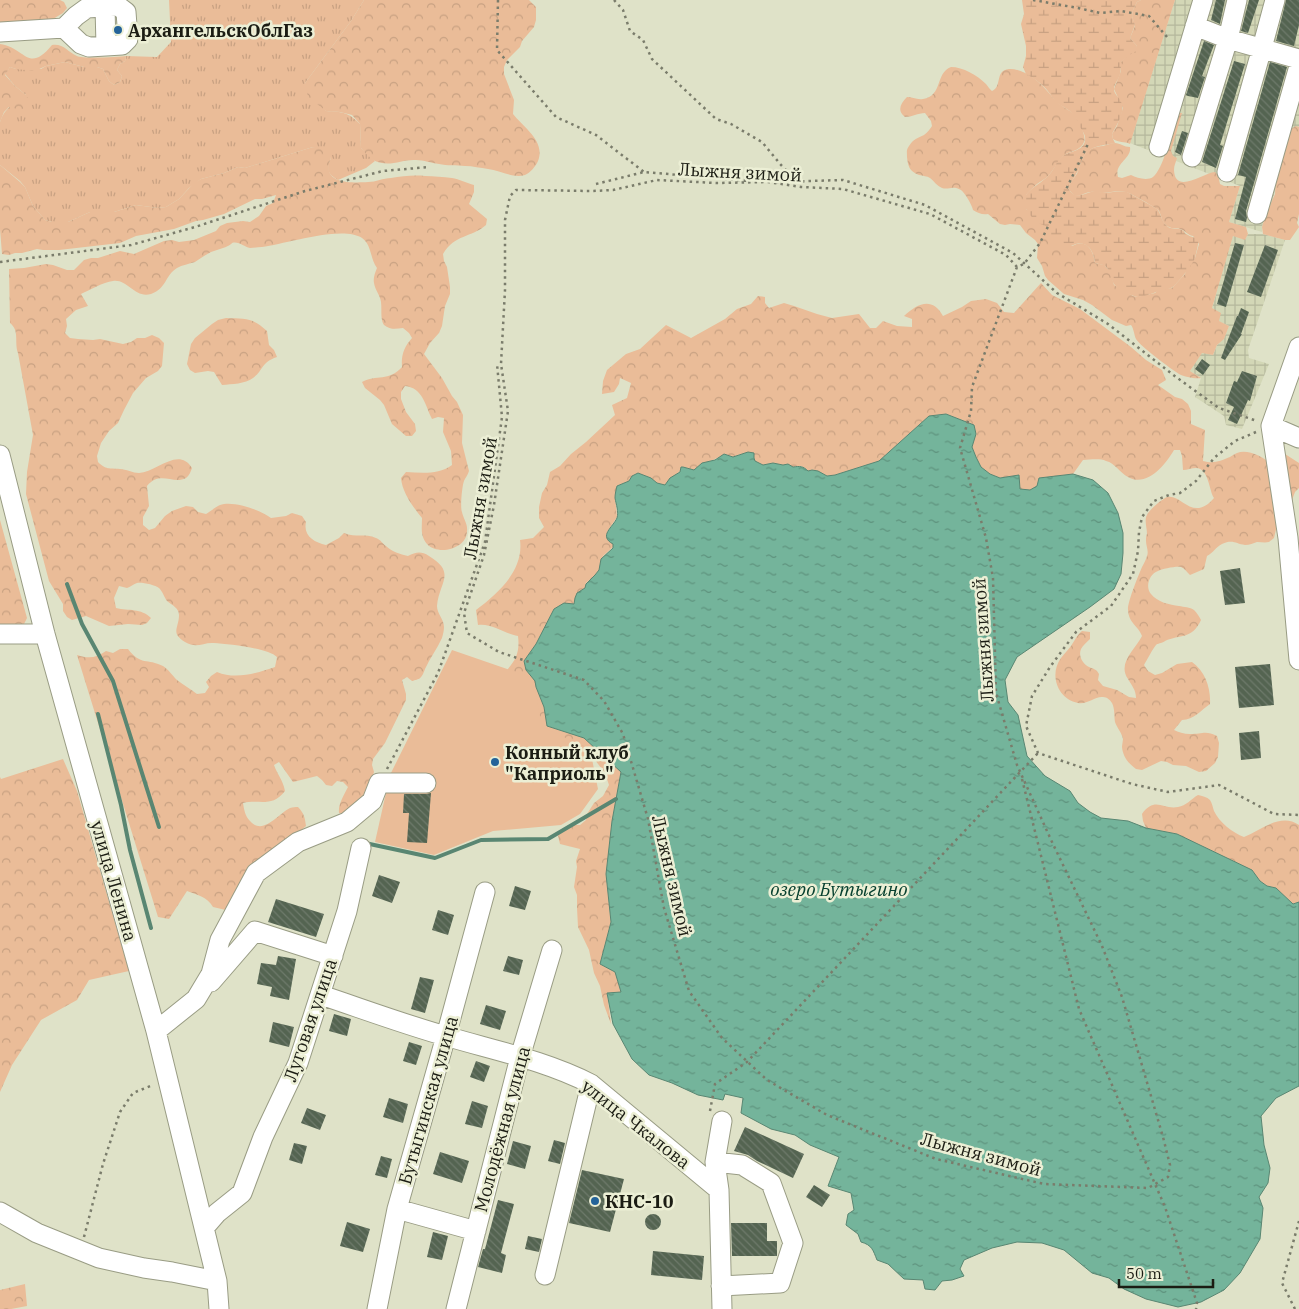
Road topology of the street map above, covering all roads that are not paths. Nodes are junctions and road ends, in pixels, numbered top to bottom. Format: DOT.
graph roads {
  1 [pos="1203,0"];
  2 [pos="1237,0"];
  3 [pos="1275,0"];
  4 [pos="1195,26"];
  5 [pos="64,28"];
  6 [pos="0,32"];
  7 [pos="1228,39"];
  8 [pos="1262,48"];
  9 [pos="1299,59"];
  10 [pos="1299,66"];
  11 [pos="1291,124"];
  12 [pos="1159,147"];
  13 [pos="1192,157"];
  14 [pos="1227,172"];
  15 [pos="1257,214"];
  16 [pos="1299,347"];
  17 [pos="1271,426"];
  18 [pos="1297,438"];
  19 [pos="0,456"];
  20 [pos="1294,538"];
  21 [pos="0,634"];
  22 [pos="45,634"];
  23 [pos="1299,660"];
  24 [pos="426,783"];
  25 [pos="361,848"];
  26 [pos="485,892"];
  27 [pos="552,950"];
  28 [pos="333,956"];
  29 [pos="320,995"];
  30 [pos="196,1000"];
  31 [pos="156,1031"];
  32 [pos="446,1036"];
  33 [pos="520,1057"];
  34 [pos="591,1084"];
  35 [pos="715,1119"];
  36 [pos="715,1162"];
  37 [pos="719,1190"];
  38 [pos="396,1209"];
  39 [pos="0,1212"];
  40 [pos="204,1228"];
  41 [pos="476,1231"];
  42 [pos="545,1275"];
  43 [pos="216,1282"];
  44 [pos="721,1286"];
  45 [pos="220,1309"];
  46 [pos="376,1309"];
  47 [pos="456,1309"];
  48 [pos="722,1309"];
  1 -- 4 [label="street"];
  2 -- 7 [label="street"];
  3 -- 8 [label="street"];
  4 -- 7 [label="street"];
  4 -- 12 [label="street"];
  5 -- 5 [label="street"];
  5 -- 6 [label="street"];
  7 -- 8 [label="street"];
  7 -- 13 [label="street"];
  8 -- 9 [label="street"];
  8 -- 14 [label="street"];
  10 -- 11 [label="street"];
  11 -- 15 [label="street"];
  16 -- 17 [label="street"];
  17 -- 18 [label="street"];
  17 -- 20 [label="street"];
  19 -- 22 [label="street, улица Ленина"];
  20 -- 23 [label="street"];
  21 -- 22 [label="street"];
  22 -- 31 [label="street, улица Ленина"];
  24 -- 30 [label="street"];
  25 -- 28 [label="street, Луговая улица"];
  26 -- 32 [label="street, Бутыгинская улица"];
  27 -- 33 [label="street, Молодёжная улица"];
  28 -- 29 [label="street, Луговая улица"];
  28 -- 30 [label="street"];
  29 -- 32 [label="street, улица Чкалова"];
  29 -- 40 [label="street, Луговая улица"];
  30 -- 31 [label="street"];
  31 -- 40 [label="street, улица Ленина"];
  32 -- 33 [label="street, улица Чкалова"];
  32 -- 38 [label="street, Бутыгинская улица"];
  33 -- 34 [label="street, улица Чкалова"];
  33 -- 41 [label="street, Молодёжная улица"];
  34 -- 37 [label="street, улица Чкалова"];
  34 -- 42 [label="street"];
  35 -- 36 [label="street"];
  36 -- 37 [label="street"];
  36 -- 44 [label="street"];
  37 -- 44 [label="street"];
  38 -- 41 [label="street"];
  38 -- 46 [label="street, Бутыгинская улица"];
  39 -- 43 [label="street"];
  40 -- 43 [label="street, улица Ленина"];
  41 -- 47 [label="street, Молодёжная улица"];
  43 -- 45 [label="street, улица Ленина"];
  44 -- 48 [label="street"];
}
